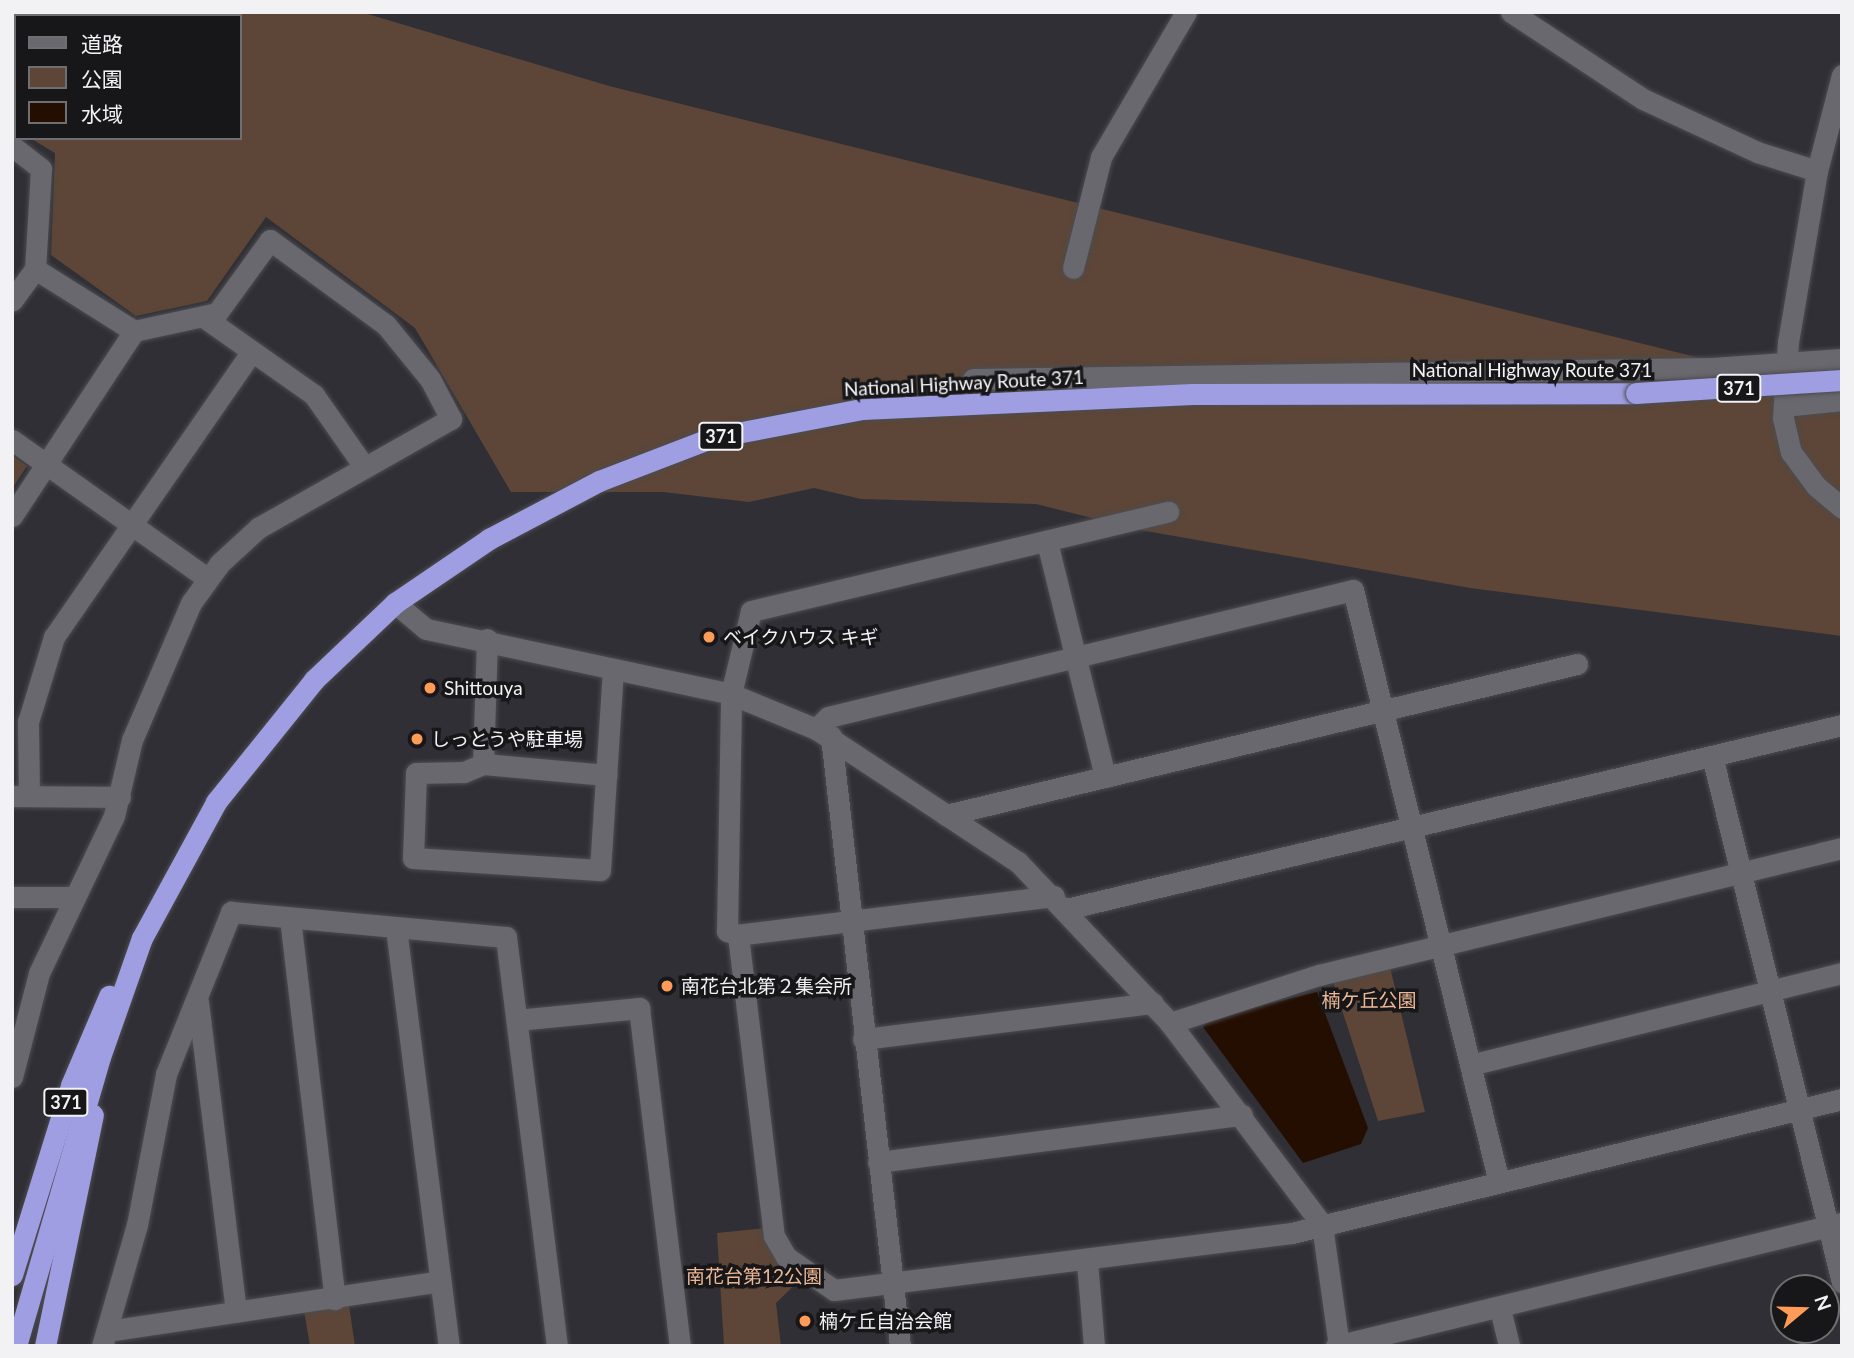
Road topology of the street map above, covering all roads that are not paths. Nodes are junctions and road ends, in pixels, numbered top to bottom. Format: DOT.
graph roads {
  1 [pos="1186,12"];
  2 [pos="1511,12"];
  3 [pos="1842,75"];
  4 [pos="12,146"];
  5 [pos="1817,171"];
  6 [pos="1073,268"];
  7 [pos="35,269"];
  8 [pos="12,301"];
  9 [pos="205,318"];
  10 [pos="134,331"];
  11 [pos="251,354"];
  12 [pos="1842,359"];
  13 [pos="1787,365"];
  14 [pos="973,379"];
  15 [pos="1842,380"];
  16 [pos="1842,400"];
  17 [pos="1784,407"];
  18 [pos="12,440"];
  19 [pos="48,465"];
  20 [pos="363,465"];
  21 [pos="1842,508"];
  22 [pos="1168,512"];
  23 [pos="12,516"];
  24 [pos="128,524"];
  25 [pos="1047,542"];
  26 [pos="207,578"];
  27 [pos="395,603"];
  28 [pos="487,639"];
  29 [pos="1076,658"];
  30 [pos="1577,664"];
  31 [pos="613,669"];
  32 [pos="732,694"];
  33 [pos="1386,712"];
  34 [pos="1842,725"];
  35 [pos="823,733"];
  36 [pos="1712,756"];
  37 [pos="483,764"];
  38 [pos="607,775"];
  39 [pos="1105,777"];
  40 [pos="21,795"];
  41 [pos="120,797"];
  42 [pos="946,815"];
  43 [pos="1413,825"];
  44 [pos="1842,848"];
  45 [pos="1739,873"];
  46 [pos="12,897"];
  47 [pos="74,897"];
  48 [pos="1060,902"];
  49 [pos="290,918"];
  50 [pos="852,919"];
  51 [pos="397,928"];
  52 [pos="738,935"];
  53 [pos="142,938"];
  54 [pos="1441,945"];
  55 [pos="1842,973"];
  56 [pos="1768,991"];
  57 [pos="198,1001"];
  58 [pos="1153,1003"];
  59 [pos="516,1020"];
  60 [pos="1170,1023"];
  61 [pos="863,1039"];
  62 [pos="100,1057"];
  63 [pos="1470,1065"];
  64 [pos="12,1077"];
  65 [pos="1842,1099"];
  66 [pos="1798,1109"];
  67 [pos="1242,1115"];
  68 [pos="878,1162"];
  69 [pos="1499,1182"];
  70 [pos="1322,1225"];
  71 [pos="1835,1225"];
  72 [pos="1087,1261"];
  73 [pos="12,1275"];
  74 [pos="440,1281"];
  75 [pos="1842,1282"];
  76 [pos="892,1283"];
  77 [pos="335,1298"];
  78 [pos="1500,1309"];
  79 [pos="236,1312"];
  80 [pos="105,1338"];
  81 [pos="16,1346"];
  82 [pos="45,1346"];
  83 [pos="449,1346"];
  84 [pos="557,1346"];
  85 [pos="680,1346"];
  86 [pos="900,1346"];
  87 [pos="1094,1346"];
  88 [pos="1338,1346"];
  89 [pos="1509,1346"];
  1 -- 6 [label="street"];
  2 -- 5 [label="street"];
  3 -- 5 [label="street"];
  4 -- 7 [label="street"];
  5 -- 13 [label="street"];
  7 -- 8 [label="street"];
  7 -- 10 [label="street"];
  9 -- 10 [label="street"];
  9 -- 11 [label="street"];
  9 -- 20 [label="street"];
  10 -- 19 [label="street"];
  11 -- 20 [label="street"];
  11 -- 24 [label="street"];
  12 -- 13 [label="street"];
  13 -- 14 [label="street"];
  13 -- 17 [label="street"];
  15 -- 27 [label="highway, National Highway Route 371 / 371, bridge"];
  16 -- 17 [label="street"];
  17 -- 21 [label="street"];
  18 -- 19 [label="street"];
  19 -- 23 [label="street"];
  19 -- 24 [label="street"];
  20 -- 26 [label="street"];
  22 -- 25 [label="street"];
  24 -- 26 [label="street"];
  24 -- 40 [label="street"];
  25 -- 29 [label="street"];
  25 -- 32 [label="street"];
  26 -- 41 [label="street"];
  27 -- 28 [label="street"];
  27 -- 53 [label="highway, National Highway Route 371 / 371"];
  28 -- 31 [label="street"];
  28 -- 37 [label="street"];
  29 -- 33 [label="street"];
  29 -- 35 [label="street"];
  29 -- 39 [label="street"];
  30 -- 33 [label="street"];
  31 -- 32 [label="street"];
  31 -- 38 [label="street"];
  32 -- 35 [label="street"];
  32 -- 52 [label="street"];
  33 -- 39 [label="street"];
  33 -- 43 [label="street"];
  34 -- 36 [label="street"];
  35 -- 42 [label="street"];
  35 -- 50 [label="street"];
  36 -- 43 [label="street"];
  36 -- 45 [label="street"];
  37 -- 38 [label="street"];
  37 -- 38 [label="street"];
  39 -- 42 [label="street"];
  40 -- 41 [label="street"];
  41 -- 47 [label="street"];
  42 -- 48 [label="street"];
  43 -- 48 [label="street"];
  43 -- 54 [label="street"];
  44 -- 45 [label="street"];
  45 -- 54 [label="street"];
  45 -- 56 [label="street"];
  46 -- 47 [label="street"];
  47 -- 64 [label="street"];
  48 -- 50 [label="street"];
  48 -- 58 [label="street"];
  49 -- 51 [label="street"];
  49 -- 57 [label="street"];
  49 -- 77 [label="street"];
  50 -- 52 [label="street"];
  50 -- 61 [label="street"];
  51 -- 59 [label="street"];
  51 -- 74 [label="street"];
  52 -- 76 [label="street"];
  53 -- 62 [label="highway, National Highway Route 371 / 371"];
  53 -- 73 [label="highway, 371"];
  54 -- 60 [label="street"];
  54 -- 63 [label="street"];
  55 -- 56 [label="street"];
  56 -- 63 [label="street"];
  56 -- 66 [label="street"];
  57 -- 79 [label="street"];
  57 -- 80 [label="street"];
  58 -- 60 [label="street"];
  58 -- 61 [label="street"];
  59 -- 84 [label="street"];
  59 -- 85 [label="street"];
  60 -- 67 [label="street"];
  61 -- 68 [label="street"];
  62 -- 81 [label="highway, National Highway Route 371 / 371"];
  62 -- 82 [label="highway, 371"];
  63 -- 69 [label="street"];
  65 -- 66 [label="street"];
  66 -- 69 [label="street"];
  66 -- 71 [label="street"];
  67 -- 68 [label="street"];
  67 -- 70 [label="street"];
  68 -- 76 [label="street"];
  69 -- 70 [label="street"];
  70 -- 72 [label="street"];
  70 -- 88 [label="street"];
  71 -- 75 [label="street"];
  71 -- 78 [label="street"];
  72 -- 76 [label="street"];
  72 -- 87 [label="street"];
  74 -- 77 [label="street"];
  74 -- 83 [label="street"];
  76 -- 86 [label="street"];
  77 -- 79 [label="street"];
  78 -- 88 [label="street"];
  78 -- 89 [label="street"];
  79 -- 80 [label="street"];
}
